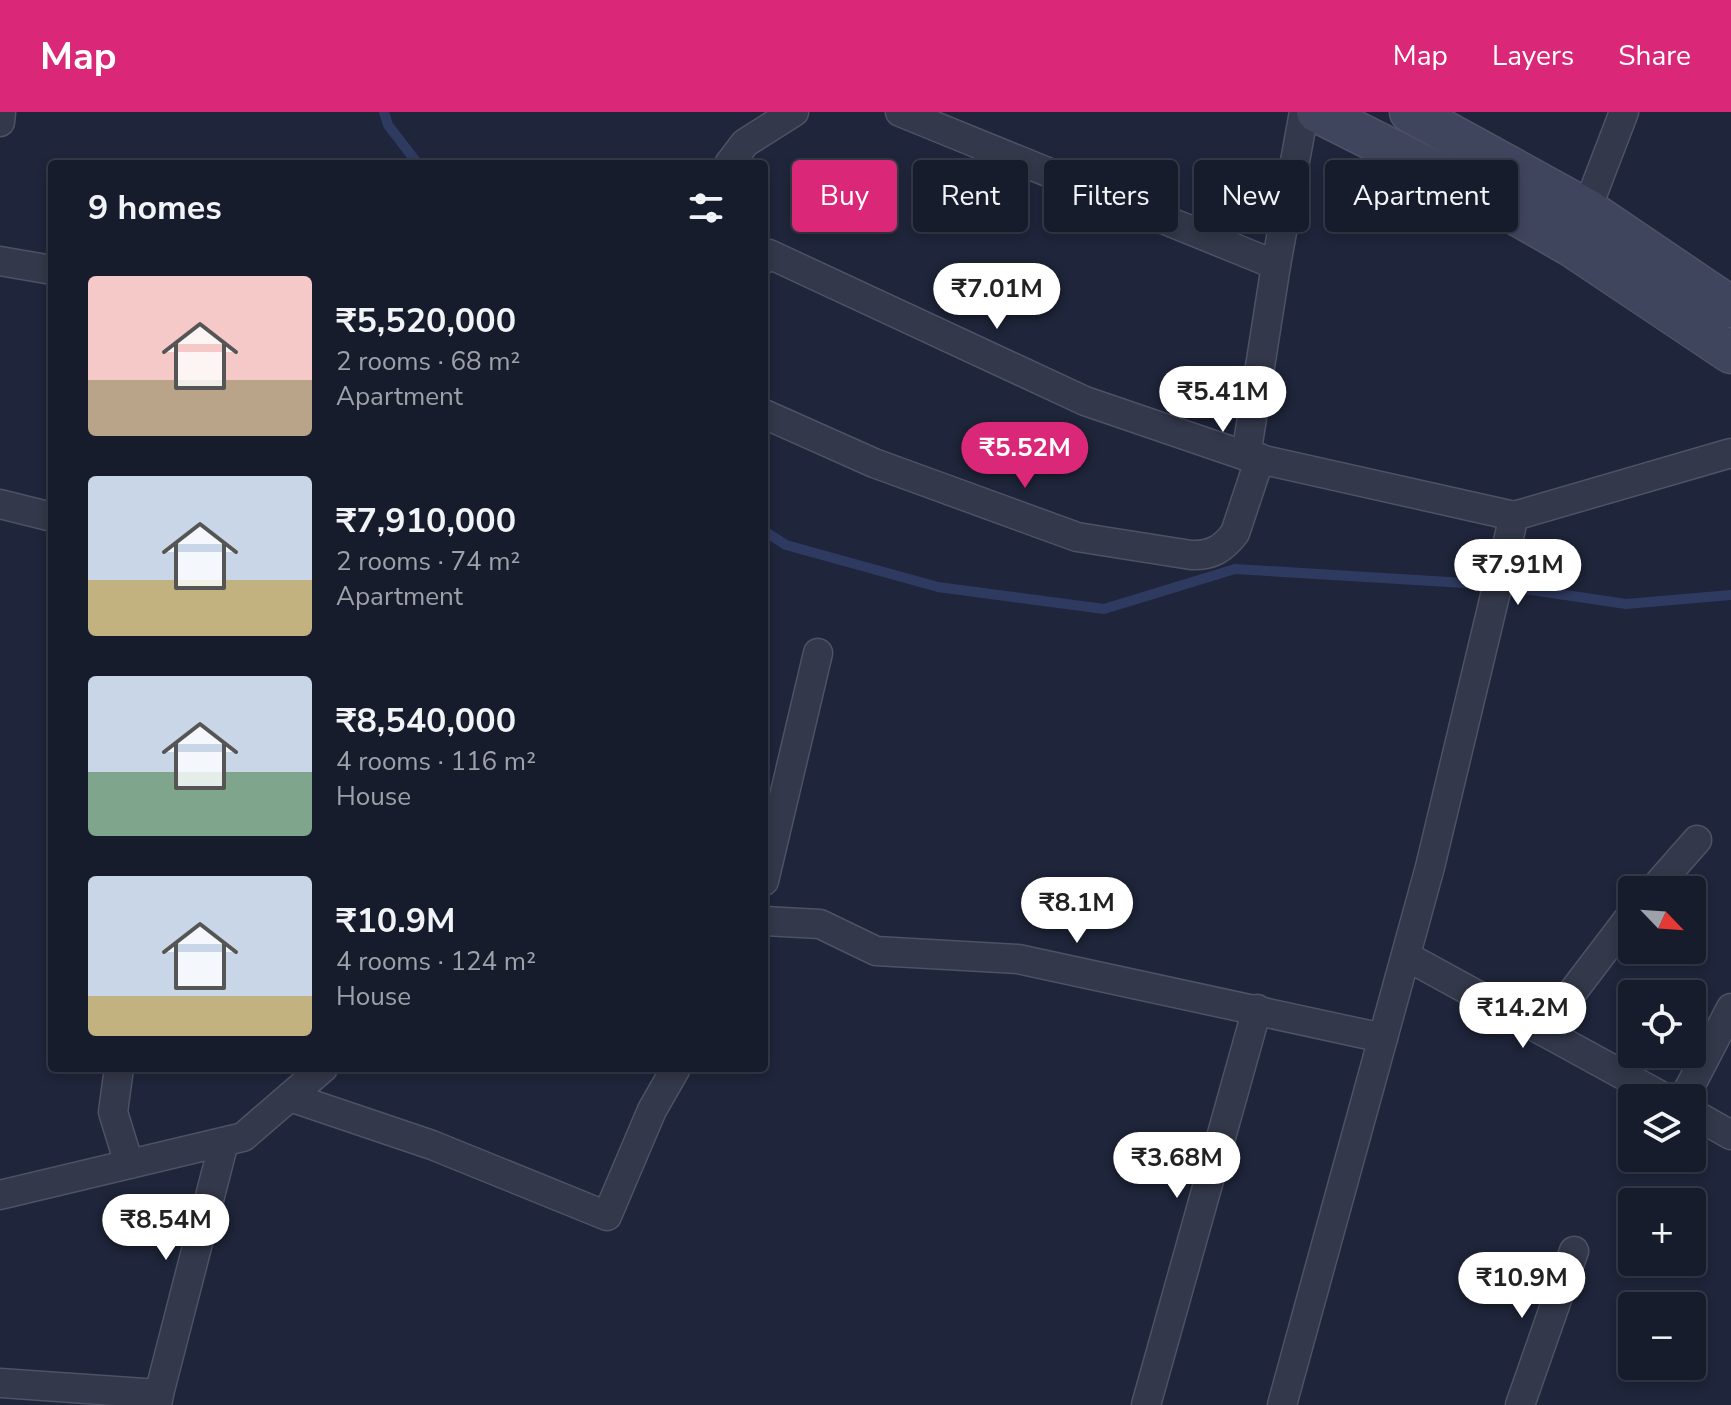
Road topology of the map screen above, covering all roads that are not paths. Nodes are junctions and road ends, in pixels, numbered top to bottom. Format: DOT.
graph roads {
  1 [pos="1,112"];
  2 [pos="794,112"];
  3 [pos="900,112"];
  4 [pos="1304,112"];
  5 [pos="1317,112"];
  6 [pos="1624,112"];
  7 [pos="1415,113"];
  8 [pos="0,122"];
  9 [pos="1388,150"];
  10 [pos="732,160"];
  11 [pos="1588,210"];
  12 [pos="1571,246"];
  13 [pos="768,255"];
  14 [pos="0,261"];
  15 [pos="1276,265"];
  16 [pos="48,269"];
  17 [pos="1731,307"];
  18 [pos="1731,353"];
  19 [pos="768,416"];
  20 [pos="1731,453"];
  21 [pos="1253,457"];
  22 [pos="0,504"];
  23 [pos="48,516"];
  24 [pos="1514,516"];
  25 [pos="818,653"];
  26 [pos="1697,840"];
  27 [pos="768,864"];
  28 [pos="1665,876"];
  29 [pos="768,921"];
  30 [pos="1618,932"];
  31 [pos="1406,956"];
  32 [pos="1731,1008"];
  33 [pos="1257,1009"];
  34 [pos="1543,1031"];
  35 [pos="1383,1038"];
  36 [pos="118,1072"];
  37 [pos="318,1072"];
  38 [pos="674,1072"];
  39 [pos="1640,1084"];
  40 [pos="1691,1084"];
  41 [pos="290,1097"];
  42 [pos="1706,1121"];
  43 [pos="1731,1135"];
  44 [pos="224,1142"];
  45 [pos="129,1164"];
  46 [pos="0,1195"];
  47 [pos="1574,1251"];
  48 [pos="0,1383"];
  49 [pos="158,1400"];
  50 [pos="1146,1405"];
  51 [pos="1282,1405"];
  52 [pos="1520,1405"];
  1 -- 8 [label="street"];
  2 -- 10 [label="street"];
  3 -- 15 [label="street"];
  4 -- 15 [label="street"];
  5 -- 9 [label="main road"];
  6 -- 11 [label="street"];
  7 -- 9 [label="street"];
  7 -- 11 [label="main road"];
  9 -- 12 [label="main road"];
  11 -- 12 [label="street"];
  11 -- 17 [label="main road"];
  12 -- 18 [label="main road"];
  13 -- 21 [label="street"];
  14 -- 16 [label="street"];
  15 -- 21 [label="street"];
  19 -- 21 [label="street"];
  20 -- 24 [label="street"];
  21 -- 24 [label="street"];
  22 -- 23 [label="street"];
  24 -- 31 [label="street"];
  25 -- 27 [label="street"];
  26 -- 28 [label="street"];
  29 -- 33 [label="street"];
  30 -- 34 [label="street"];
  31 -- 34 [label="street"];
  31 -- 35 [label="street"];
  32 -- 40 [label="street"];
  33 -- 35 [label="street"];
  33 -- 50 [label="street"];
  34 -- 39 [label="street"];
  35 -- 51 [label="street"];
  36 -- 45 [label="street"];
  37 -- 41 [label="street"];
  38 -- 41 [label="street"];
  41 -- 44 [label="street"];
  42 -- 43 [label="street"];
  44 -- 45 [label="street"];
  44 -- 49 [label="street"];
  45 -- 46 [label="street"];
  47 -- 52 [label="street"];
  48 -- 49 [label="street"];
}
